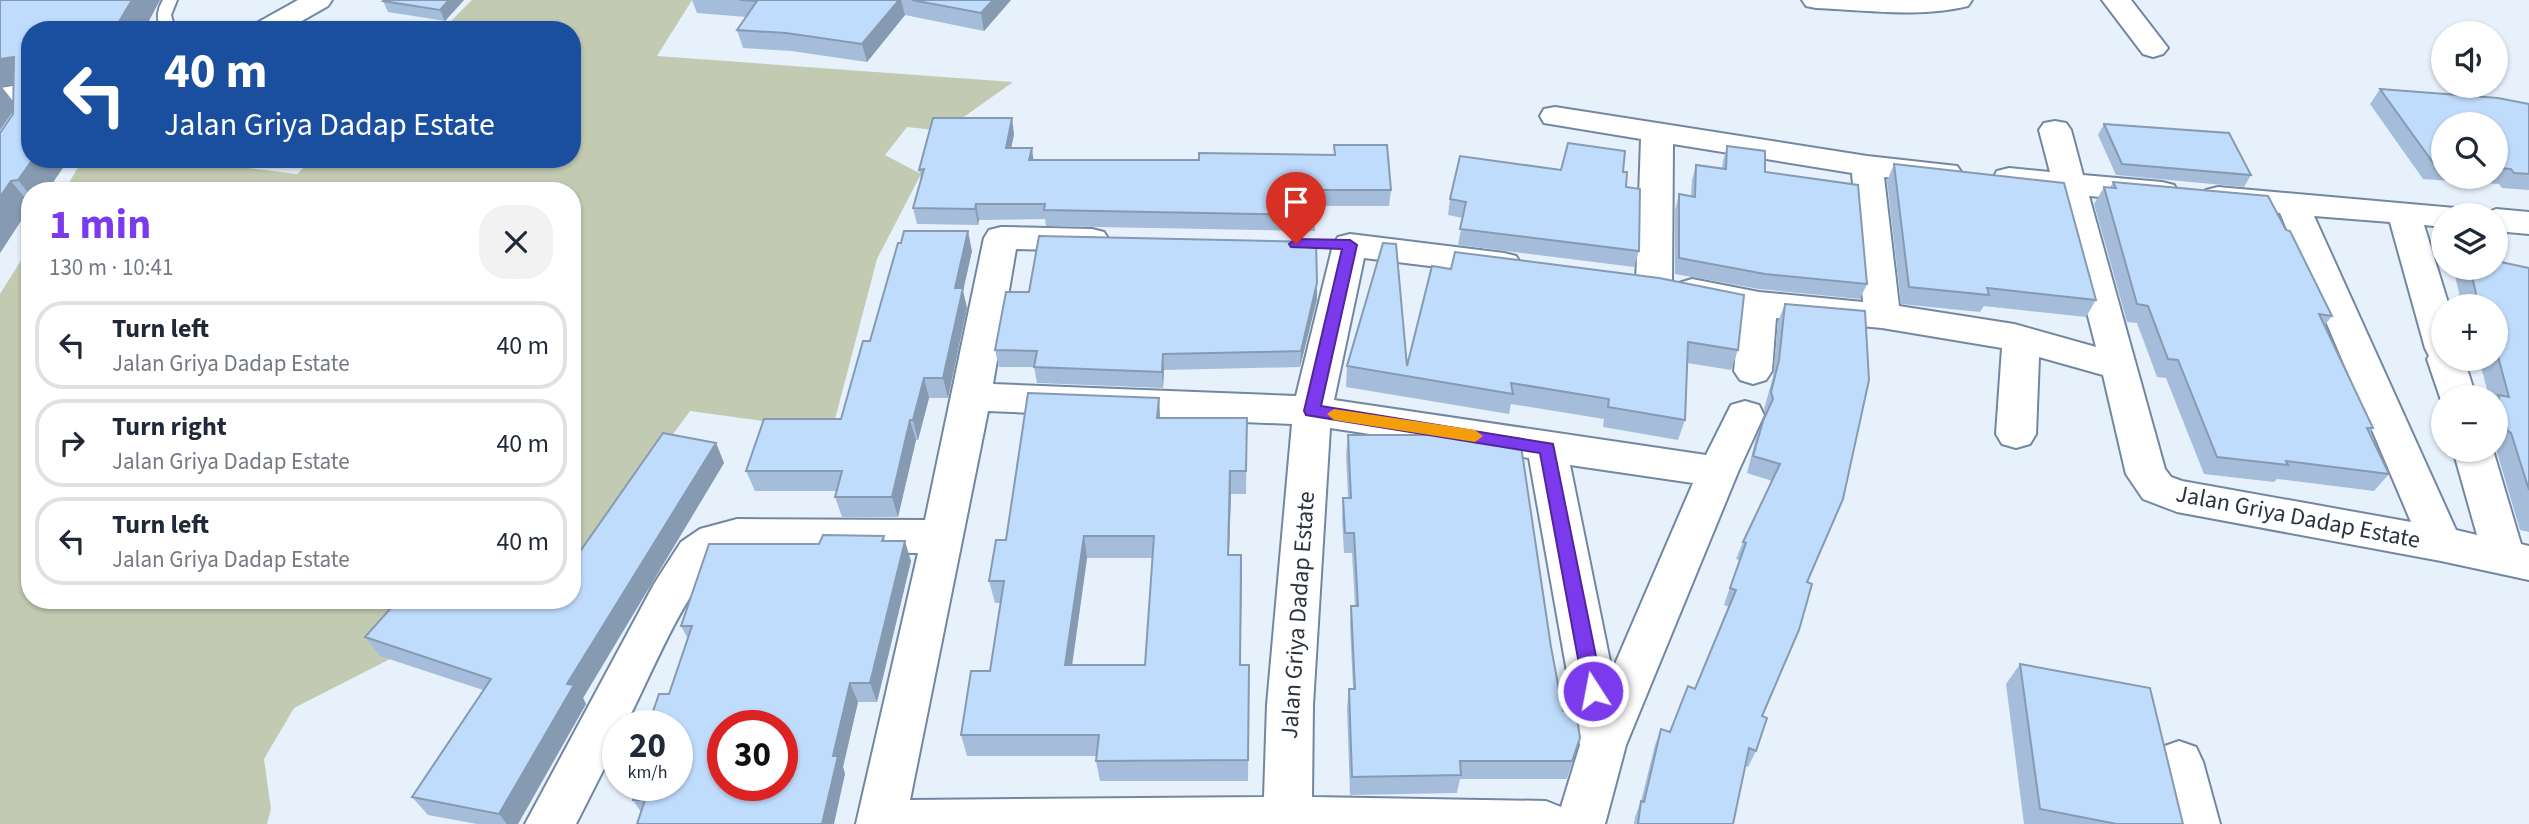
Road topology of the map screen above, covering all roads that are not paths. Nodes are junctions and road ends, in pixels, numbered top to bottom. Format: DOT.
graph roads {
  1 [pos="170,0"];
  2 [pos="318,0"];
  3 [pos="1816,0"];
  4 [pos="1951,0"];
  5 [pos="1958,0"];
  6 [pos="2116,0"];
  7 [pos="163,21"];
  8 [pos="281,21"];
  9 [pos="2153,48"];
  10 [pos="21,94"];
  11 [pos="0,97"];
  12 [pos="1555,116"];
  13 [pos="2054,130"];
  14 [pos="1657,134"];
  15 [pos="1867,166"];
  16 [pos="2070,184"];
  17 [pos="2292,203"];
  18 [pos="2404,213"];
  19 [pos="2431,215"];
  20 [pos="2508,221"];
  21 [pos="2529,223"];
  22 [pos="1127,240"];
  23 [pos="1308,244"];
  24 [pos="1350,245"];
  25 [pos="1543,269"];
  26 [pos="1612,278"];
  27 [pos="1654,284"];
  28 [pos="1759,304"];
  29 [pos="2431,306"];
  30 [pos="1882,316"];
  31 [pos="2021,339"];
  32 [pos="2120,367"];
  33 [pos="1753,371"];
  34 [pos="972,397"];
  35 [pos="1312,411"];
  36 [pos="1745,415"];
  37 [pos="2016,434"];
  38 [pos="1547,448"];
  39 [pos="2478,462"];
  40 [pos="1718,472"];
  41 [pos="941,537"];
  42 [pos="2441,544"];
  43 [pos="2516,560"];
  44 [pos="1603,745"];
  45 [pos="2179,762"];
  46 [pos="1287,822"];
  47 [pos="550,824"];
  48 [pos="881,824"];
  49 [pos="1546,824"];
  50 [pos="1580,824"];
  51 [pos="2195,824"];
  1 -- 7 [label="lane"];
  2 -- 8 [label="street"];
  3 -- 4 [label="street"];
  4 -- 5 [label="street"];
  6 -- 9 [label="street"];
  10 -- 11 [label="street"];
  12 -- 14 [label="street"];
  13 -- 16 [label="street, Jalan Griya Dadap Estate"];
  14 -- 15 [label="street"];
  14 -- 27 [label="street"];
  15 -- 16 [label="street"];
  15 -- 30 [label="street"];
  16 -- 17 [label="street"];
  16 -- 32 [label="street, Jalan Griya Dadap Estate"];
  17 -- 18 [label="street"];
  17 -- 42 [label="street, Jalan Griya Dadap Estate"];
  18 -- 19 [label="street"];
  18 -- 29 [label="street"];
  20 -- 21 [label="street"];
  22 -- 34 [label="street"];
  23 -- 24 [label="street"];
  24 -- 25 [label="street"];
  24 -- 35 [label="street, Jalan Griya Dadap Estate"];
  26 -- 27 [label="street"];
  27 -- 28 [label="street"];
  28 -- 30 [label="street"];
  28 -- 33 [label="street"];
  30 -- 31 [label="street"];
  31 -- 32 [label="street"];
  31 -- 37 [label="street"];
  32 -- 42 [label="street, Jalan Griya Dadap Estate"];
  34 -- 35 [label="street"];
  34 -- 41 [label="street"];
  35 -- 38 [label="street"];
  35 -- 46 [label="street, Jalan Griya Dadap Estate"];
  36 -- 40 [label="street"];
  38 -- 40 [label="street"];
  38 -- 44 [label="street"];
  39 -- 43 [label="street, Jalan Griya Dadap Estate"];
  40 -- 44 [label="street"];
  41 -- 47 [label="street"];
  41 -- 48 [label="street"];
  42 -- 43 [label="street, Jalan Griya Dadap Estate"];
  44 -- 50 [label="street"];
  45 -- 51 [label="street"];
  46 -- 48 [label="street"];
  46 -- 49 [label="street"];
}
